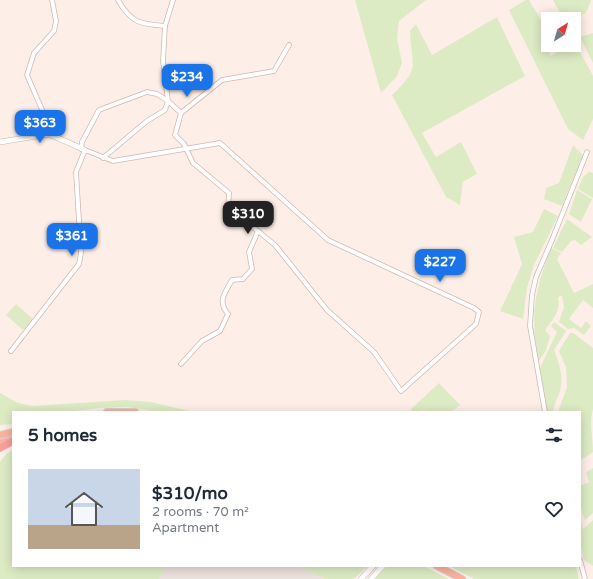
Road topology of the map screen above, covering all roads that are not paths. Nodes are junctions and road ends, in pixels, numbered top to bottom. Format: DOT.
graph roads {
  1 [pos="52,0"];
  2 [pos="118,0"];
  3 [pos="173,0"];
  4 [pos="165,26"];
  5 [pos="289,44"];
  6 [pos="168,101"];
  7 [pos="181,112"];
  8 [pos="53,135"];
  9 [pos="0,142"];
  10 [pos="187,149"];
  11 [pos="83,150"];
  12 [pos="587,152"];
  13 [pos="103,158"];
  14 [pos="258,231"];
  15 [pos="11,351"];
  16 [pos="181,364"];
  17 [pos="545,411"];
  18 [pos="0,432"];
  19 [pos="12,432"];
  20 [pos="12,432"];
  21 [pos="0,435"];
  22 [pos="12,440"];
  23 [pos="12,441"];
  24 [pos="0,443"];
  25 [pos="0,448"];
  26 [pos="581,564"];
  27 [pos="372,567"];
  28 [pos="382,567"];
  29 [pos="439,567"];
  30 [pos="361,579"];
  31 [pos="371,579"];
  32 [pos="462,579"];
  33 [pos="585,579"];
  1 -- 8 [label="street"];
  2 -- 4 [label="street"];
  3 -- 4 [label="street"];
  4 -- 6 [label="street"];
  5 -- 7 [label="street"];
  6 -- 7 [label="street"];
  6 -- 11 [label="street"];
  6 -- 13 [label="street"];
  7 -- 10 [label="street"];
  8 -- 9 [label="street"];
  8 -- 11 [label="street"];
  10 -- 13 [label="street"];
  10 -- 14 [label="street"];
  10 -- 14 [label="street"];
  11 -- 13 [label="street"];
  11 -- 15 [label="street"];
  12 -- 17 [label="street"];
  14 -- 16 [label="street"];
  18 -- 19 [label="highway"];
  20 -- 21 [label="highway"];
  22 -- 24 [label="highway"];
  23 -- 25 [label="highway"];
  26 -- 33 [label="street"];
  27 -- 30 [label="street"];
  28 -- 31 [label="street"];
  29 -- 32 [label="highway"];
}
